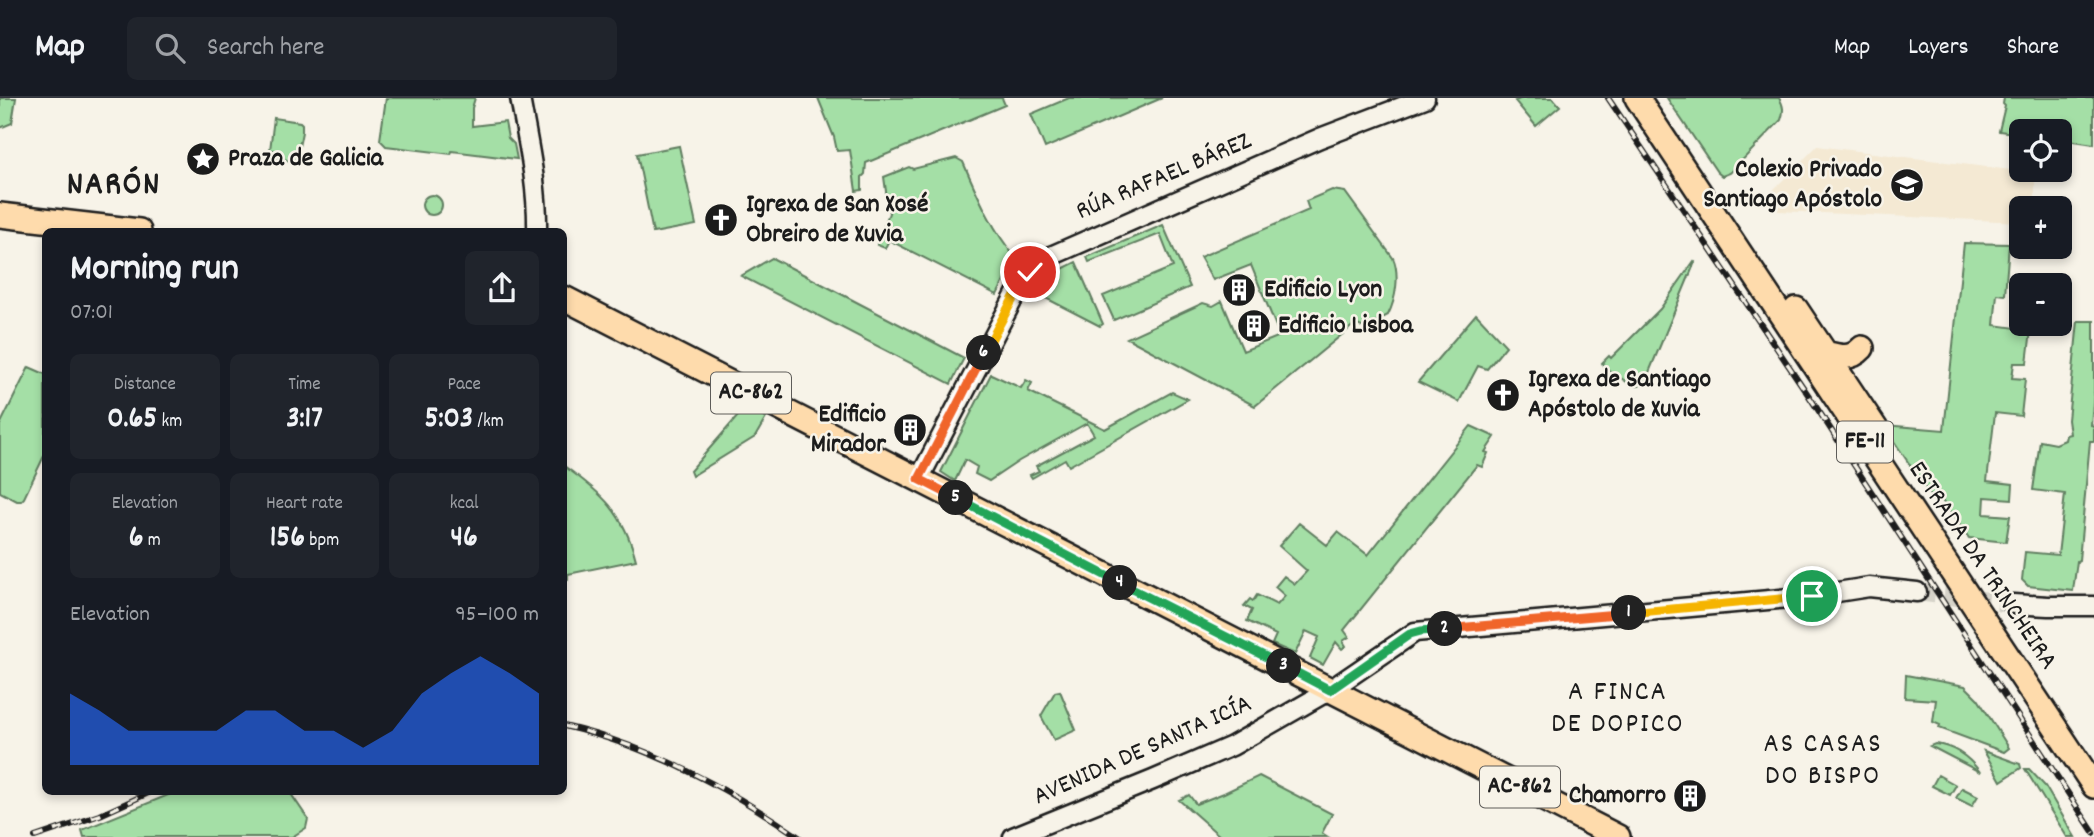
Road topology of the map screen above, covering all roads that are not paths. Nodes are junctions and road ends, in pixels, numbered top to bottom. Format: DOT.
graph roads {
  1 [pos="520,98"];
  2 [pos="1425,98"];
  3 [pos="1637,98"];
  4 [pos="1653,98"];
  5 [pos="0,215"];
  6 [pos="113,228"];
  7 [pos="537,228"];
  8 [pos="567,300"];
  9 [pos="1862,348"];
  10 [pos="1825,353"];
  11 [pos="919,479"];
  12 [pos="1917,593"];
  13 [pos="2013,604"];
  14 [pos="2094,606"];
  15 [pos="1330,690"];
  16 [pos="2094,761"];
  17 [pos="2094,786"];
  18 [pos="1013,837"];
  19 [pos="1618,837"];
  1 -- 7 [label="street"];
  2 -- 11 [label="street, RÚA RAFAEL BÁREZ"];
  3 -- 17 [label="main road, ESTRADA DA TRINCHEIRA / FE-11"];
  4 -- 10 [label="main road, ESTRADA DA TRINCHEIRA / FE-11"];
  5 -- 6 [label="main road"];
  8 -- 11 [label="main road, AC-862"];
  9 -- 10 [label="main road"];
  10 -- 16 [label="main road, ESTRADA DA TRINCHEIRA / FE-11"];
  11 -- 15 [label="main road, AC-862"];
  12 -- 15 [label="street, AVENIDA DE SANTA ICÍA"];
  13 -- 14 [label="street"];
  15 -- 18 [label="street, AVENIDA DE SANTA ICÍA"];
  15 -- 19 [label="main road, AC-862"];
}
